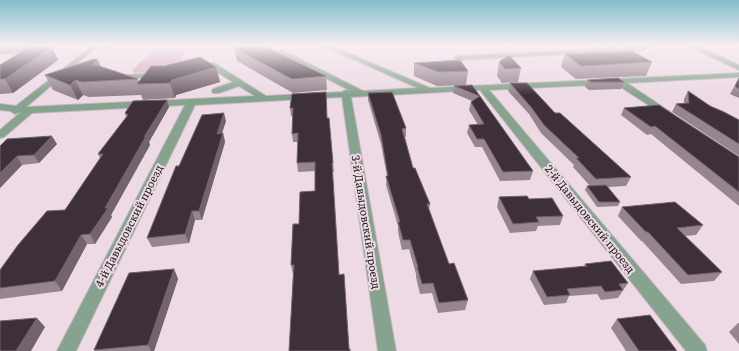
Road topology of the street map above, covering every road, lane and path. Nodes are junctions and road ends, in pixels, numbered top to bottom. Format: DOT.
graph roads {
  1 [pos="75,62"];
  2 [pos="302,62"];
  3 [pos="365,62"];
  4 [pos="727,62"];
  5 [pos="195,67"];
  6 [pos="739,68"];
  7 [pos="106,71"];
  8 [pos="168,74"];
  9 [pos="739,75"];
  10 [pos="73,76"];
  11 [pos="52,81"];
  12 [pos="618,81"];
  13 [pos="240,83"];
  14 [pos="483,88"];
  15 [pos="430,90"];
  16 [pos="216,91"];
  17 [pos="346,93"];
  18 [pos="360,93"];
  19 [pos="264,98"];
  20 [pos="192,102"];
  21 [pos="0,106"];
  22 [pos="16,110"];
  23 [pos="29,110"];
  24 [pos="676,120"];
  25 [pos="0,135"];
  26 [pos="66,351"];
  27 [pos="387,351"];
  28 [pos="698,351"];
  1 -- 11 [label="street"];
  2 -- 18 [label="street"];
  3 -- 15 [label="street"];
  4 -- 6 [label="street"];
  5 -- 13 [label="street"];
  7 -- 8 [label="street"];
  9 -- 12 [label="street"];
  10 -- 11 [label="street"];
  11 -- 22 [label="street"];
  12 -- 14 [label="street"];
  12 -- 24 [label="street"];
  13 -- 16 [label="street"];
  13 -- 19 [label="street"];
  14 -- 15 [label="street"];
  14 -- 28 [label="street, 2-й Давыдовский проезд"];
  15 -- 18 [label="street"];
  17 -- 18 [label="street"];
  17 -- 19 [label="street"];
  17 -- 27 [label="street, 3-й Давыдовский проезд"];
  19 -- 20 [label="street"];
  20 -- 23 [label="street"];
  20 -- 26 [label="street, 4-й Давыдовский проезд"];
  21 -- 22 [label="street"];
  22 -- 23 [label="street"];
  23 -- 25 [label="street"];
}
